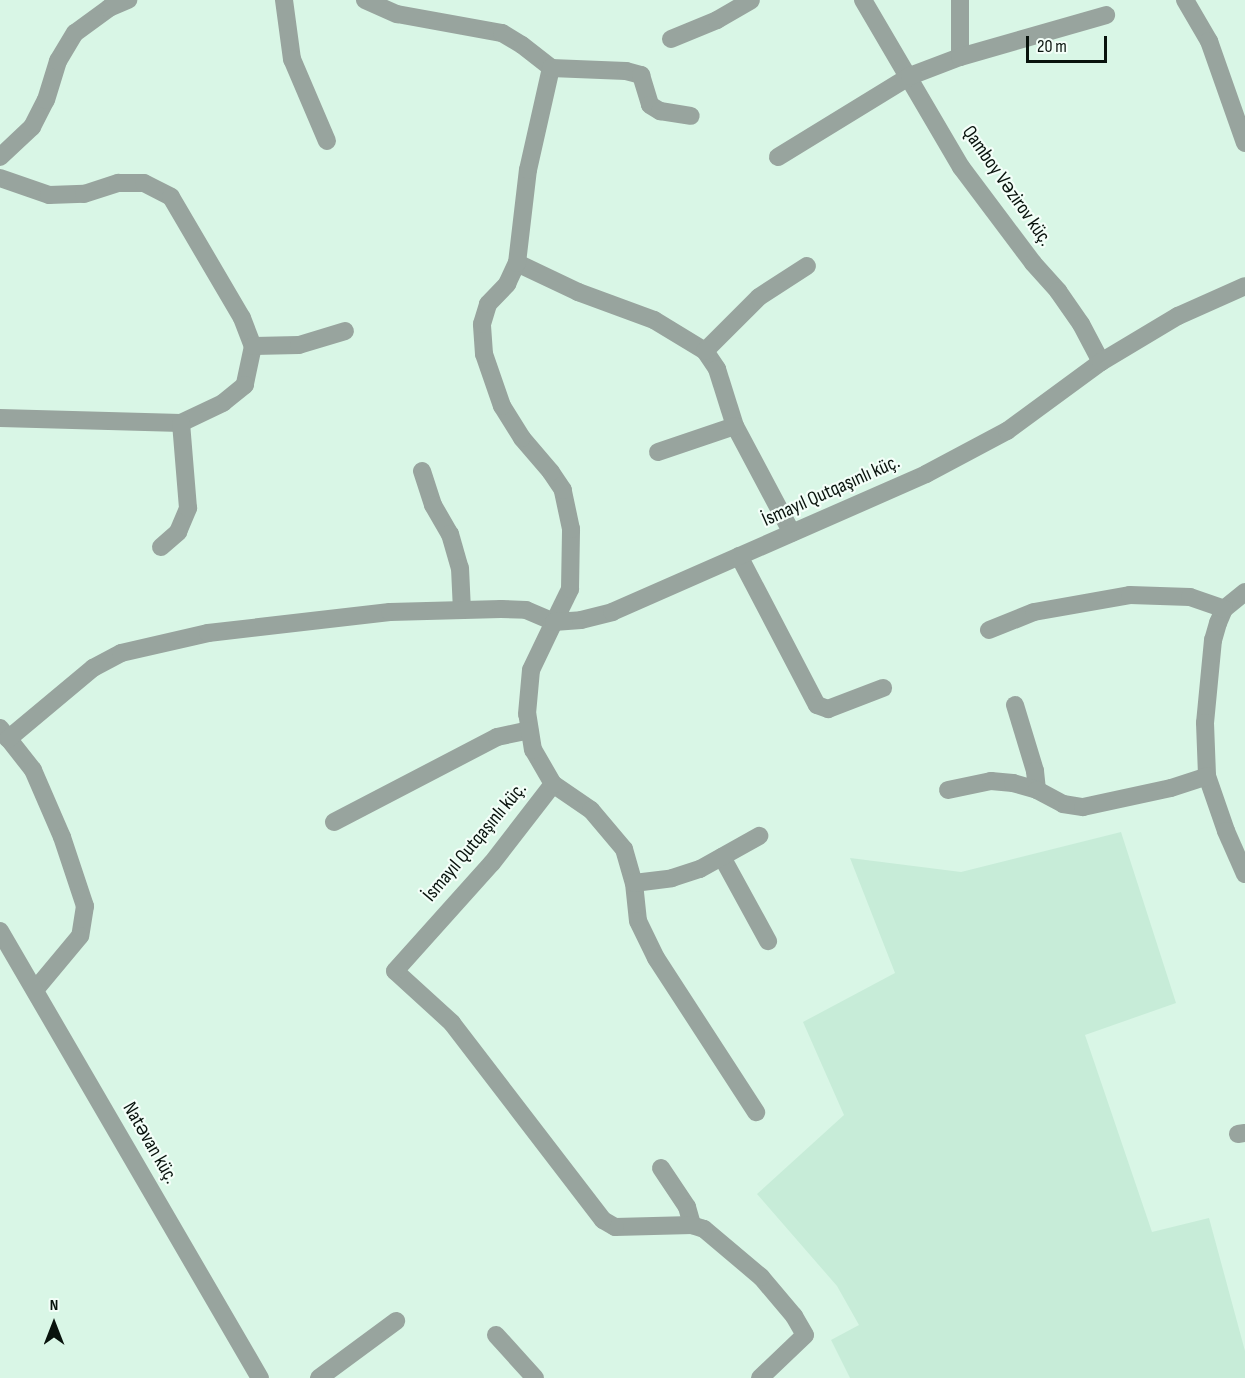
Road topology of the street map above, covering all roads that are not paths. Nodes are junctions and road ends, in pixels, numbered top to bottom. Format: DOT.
graph roads {
  1 [pos="128,0"];
  2 [pos="284,0"];
  3 [pos="365,0"];
  4 [pos="751,0"];
  5 [pos="863,0"];
  6 [pos="960,0"];
  7 [pos="1185,0"];
  8 [pos="1106,15"];
  9 [pos="671,39"];
  10 [pos="960,57"];
  11 [pos="550,68"];
  12 [pos="910,76"];
  13 [pos="691,116"];
  14 [pos="327,141"];
  15 [pos="1245,144"];
  16 [pos="0,157"];
  17 [pos="778,157"];
  18 [pos="0,178"];
  19 [pos="517,263"];
  20 [pos="807,266"];
  21 [pos="1245,286"];
  22 [pos="345,331"];
  23 [pos="254,346"];
  24 [pos="705,351"];
  25 [pos="1101,362"];
  26 [pos="0,418"];
  27 [pos="181,423"];
  28 [pos="735,426"];
  29 [pos="658,452"];
  30 [pos="422,471"];
  31 [pos="792,533"];
  32 [pos="161,547"];
  33 [pos="739,556"];
  34 [pos="1245,592"];
  35 [pos="1224,609"];
  36 [pos="462,610"];
  37 [pos="554,622"];
  38 [pos="989,630"];
  39 [pos="883,688"];
  40 [pos="1015,705"];
  41 [pos="529,730"];
  42 [pos="4,734"];
  43 [pos="1207,776"];
  44 [pos="553,784"];
  45 [pos="948,790"];
  46 [pos="1037,790"];
  47 [pos="334,822"];
  48 [pos="759,836"];
  49 [pos="722,857"];
  50 [pos="1245,874"];
  51 [pos="634,883"];
  52 [pos="0,931"];
  53 [pos="768,941"];
  54 [pos="35,990"];
  55 [pos="756,1112"];
  56 [pos="661,1168"];
  57 [pos="692,1225"];
  58 [pos="396,1321"];
  59 [pos="496,1335"];
  60 [pos="260,1378"];
  61 [pos="319,1378"];
  62 [pos="535,1378"];
  63 [pos="760,1378"];
  1 -- 16 [label="street"];
  2 -- 14 [label="street"];
  3 -- 11 [label="street"];
  4 -- 9 [label="street"];
  5 -- 12 [label="street, Qamboy Vəzirov küç."];
  6 -- 10 [label="street"];
  7 -- 15 [label="street"];
  8 -- 10 [label="street"];
  10 -- 12 [label="street"];
  11 -- 13 [label="street"];
  11 -- 19 [label="street"];
  12 -- 17 [label="street"];
  12 -- 25 [label="street, Qamboy Vəzirov küç."];
  18 -- 23 [label="street"];
  19 -- 24 [label="street"];
  19 -- 37 [label="street"];
  20 -- 24 [label="street"];
  21 -- 25 [label="street, İsmayıl Qutqaşınlı küç."];
  22 -- 23 [label="street"];
  23 -- 27 [label="street"];
  24 -- 28 [label="street"];
  25 -- 31 [label="street, İsmayıl Qutqaşınlı küç."];
  26 -- 27 [label="street"];
  27 -- 32 [label="street"];
  28 -- 29 [label="street"];
  28 -- 31 [label="street"];
  30 -- 36 [label="street"];
  31 -- 33 [label="street, İsmayıl Qutqaşınlı küç."];
  33 -- 37 [label="street, İsmayıl Qutqaşınlı küç."];
  33 -- 39 [label="street"];
  34 -- 35 [label="street"];
  35 -- 38 [label="street"];
  35 -- 43 [label="street"];
  36 -- 37 [label="street"];
  36 -- 42 [label="street"];
  37 -- 41 [label="street, İsmayıl Qutqaşınlı küç."];
  40 -- 46 [label="street"];
  41 -- 44 [label="street, İsmayıl Qutqaşınlı küç."];
  41 -- 47 [label="street"];
  42 -- 54 [label="street"];
  43 -- 46 [label="street"];
  43 -- 50 [label="street"];
  44 -- 51 [label="street"];
  44 -- 57 [label="street, İsmayıl Qutqaşınlı küç."];
  45 -- 46 [label="street"];
  48 -- 49 [label="street"];
  49 -- 51 [label="street"];
  49 -- 53 [label="street"];
  51 -- 55 [label="street"];
  52 -- 54 [label="street, Natəvan küç."];
  54 -- 60 [label="street, Natəvan küç."];
  56 -- 57 [label="street"];
  57 -- 63 [label="street"];
  58 -- 61 [label="street"];
  59 -- 62 [label="street"];
}
